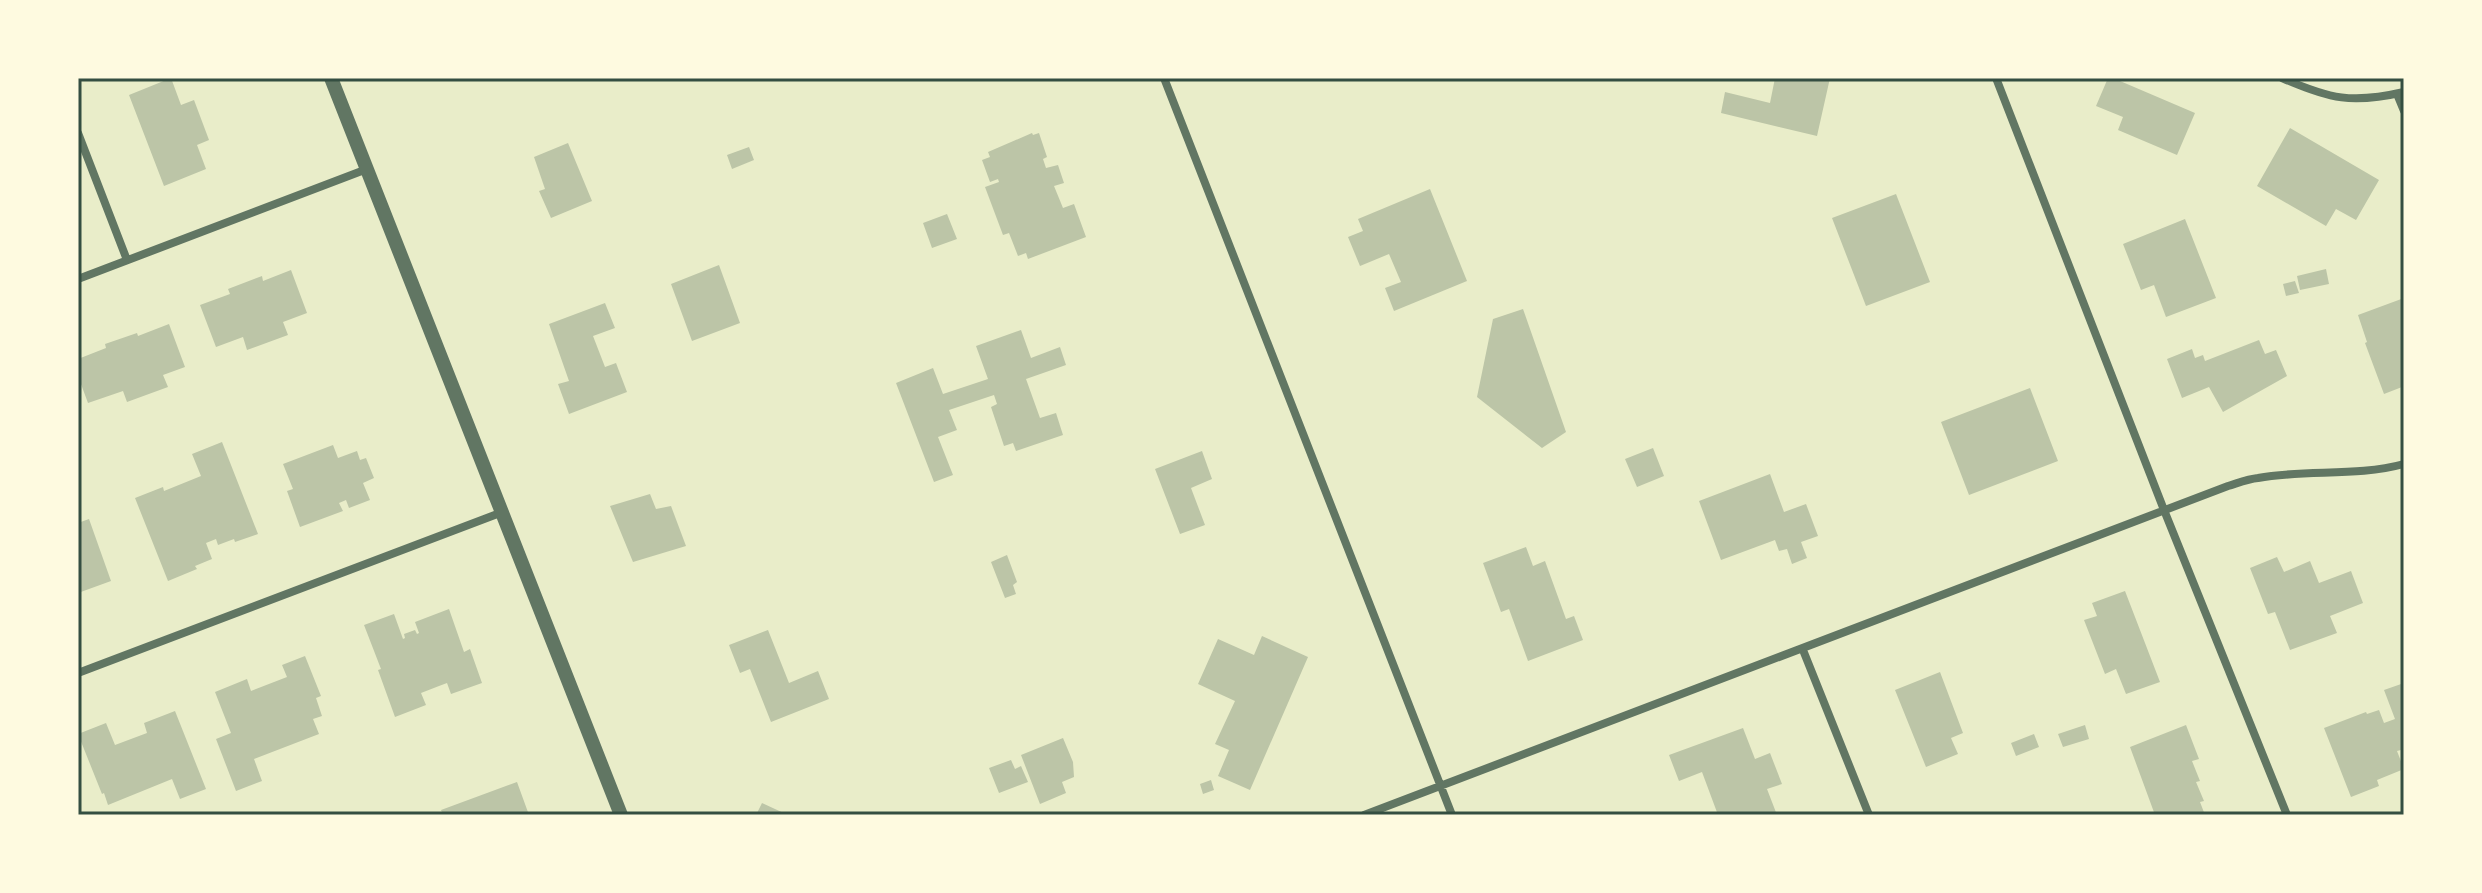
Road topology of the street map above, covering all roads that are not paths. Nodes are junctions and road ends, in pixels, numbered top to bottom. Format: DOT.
graph roads {
  1 [pos="331,78"];
  2 [pos="1164,78"];
  3 [pos="1996,78"];
  4 [pos="2282,78"];
  5 [pos="2401,93"];
  6 [pos="2404,111"];
  7 [pos="78,133"];
  8 [pos="367,169"];
  9 [pos="127,260"];
  10 [pos="78,279"];
  11 [pos="2404,464"];
  12 [pos="2164,510"];
  13 [pos="500,513"];
  14 [pos="1803,650"];
  15 [pos="78,673"];
  16 [pos="1441,787"];
  17 [pos="621,815"];
  18 [pos="1364,815"];
  19 [pos="1452,815"];
  20 [pos="1869,815"];
  21 [pos="2287,815"];
  1 -- 8 [label="street"];
  2 -- 16 [label="street"];
  3 -- 12 [label="street"];
  4 -- 5 [label="street"];
  5 -- 6 [label="street"];
  7 -- 9 [label="street"];
  8 -- 9 [label="street"];
  8 -- 13 [label="street"];
  9 -- 10 [label="street"];
  11 -- 12 [label="street"];
  12 -- 14 [label="street"];
  12 -- 21 [label="street"];
  13 -- 15 [label="street"];
  13 -- 17 [label="street"];
  14 -- 16 [label="street"];
  14 -- 20 [label="street"];
  16 -- 18 [label="street"];
  16 -- 19 [label="street"];
}
